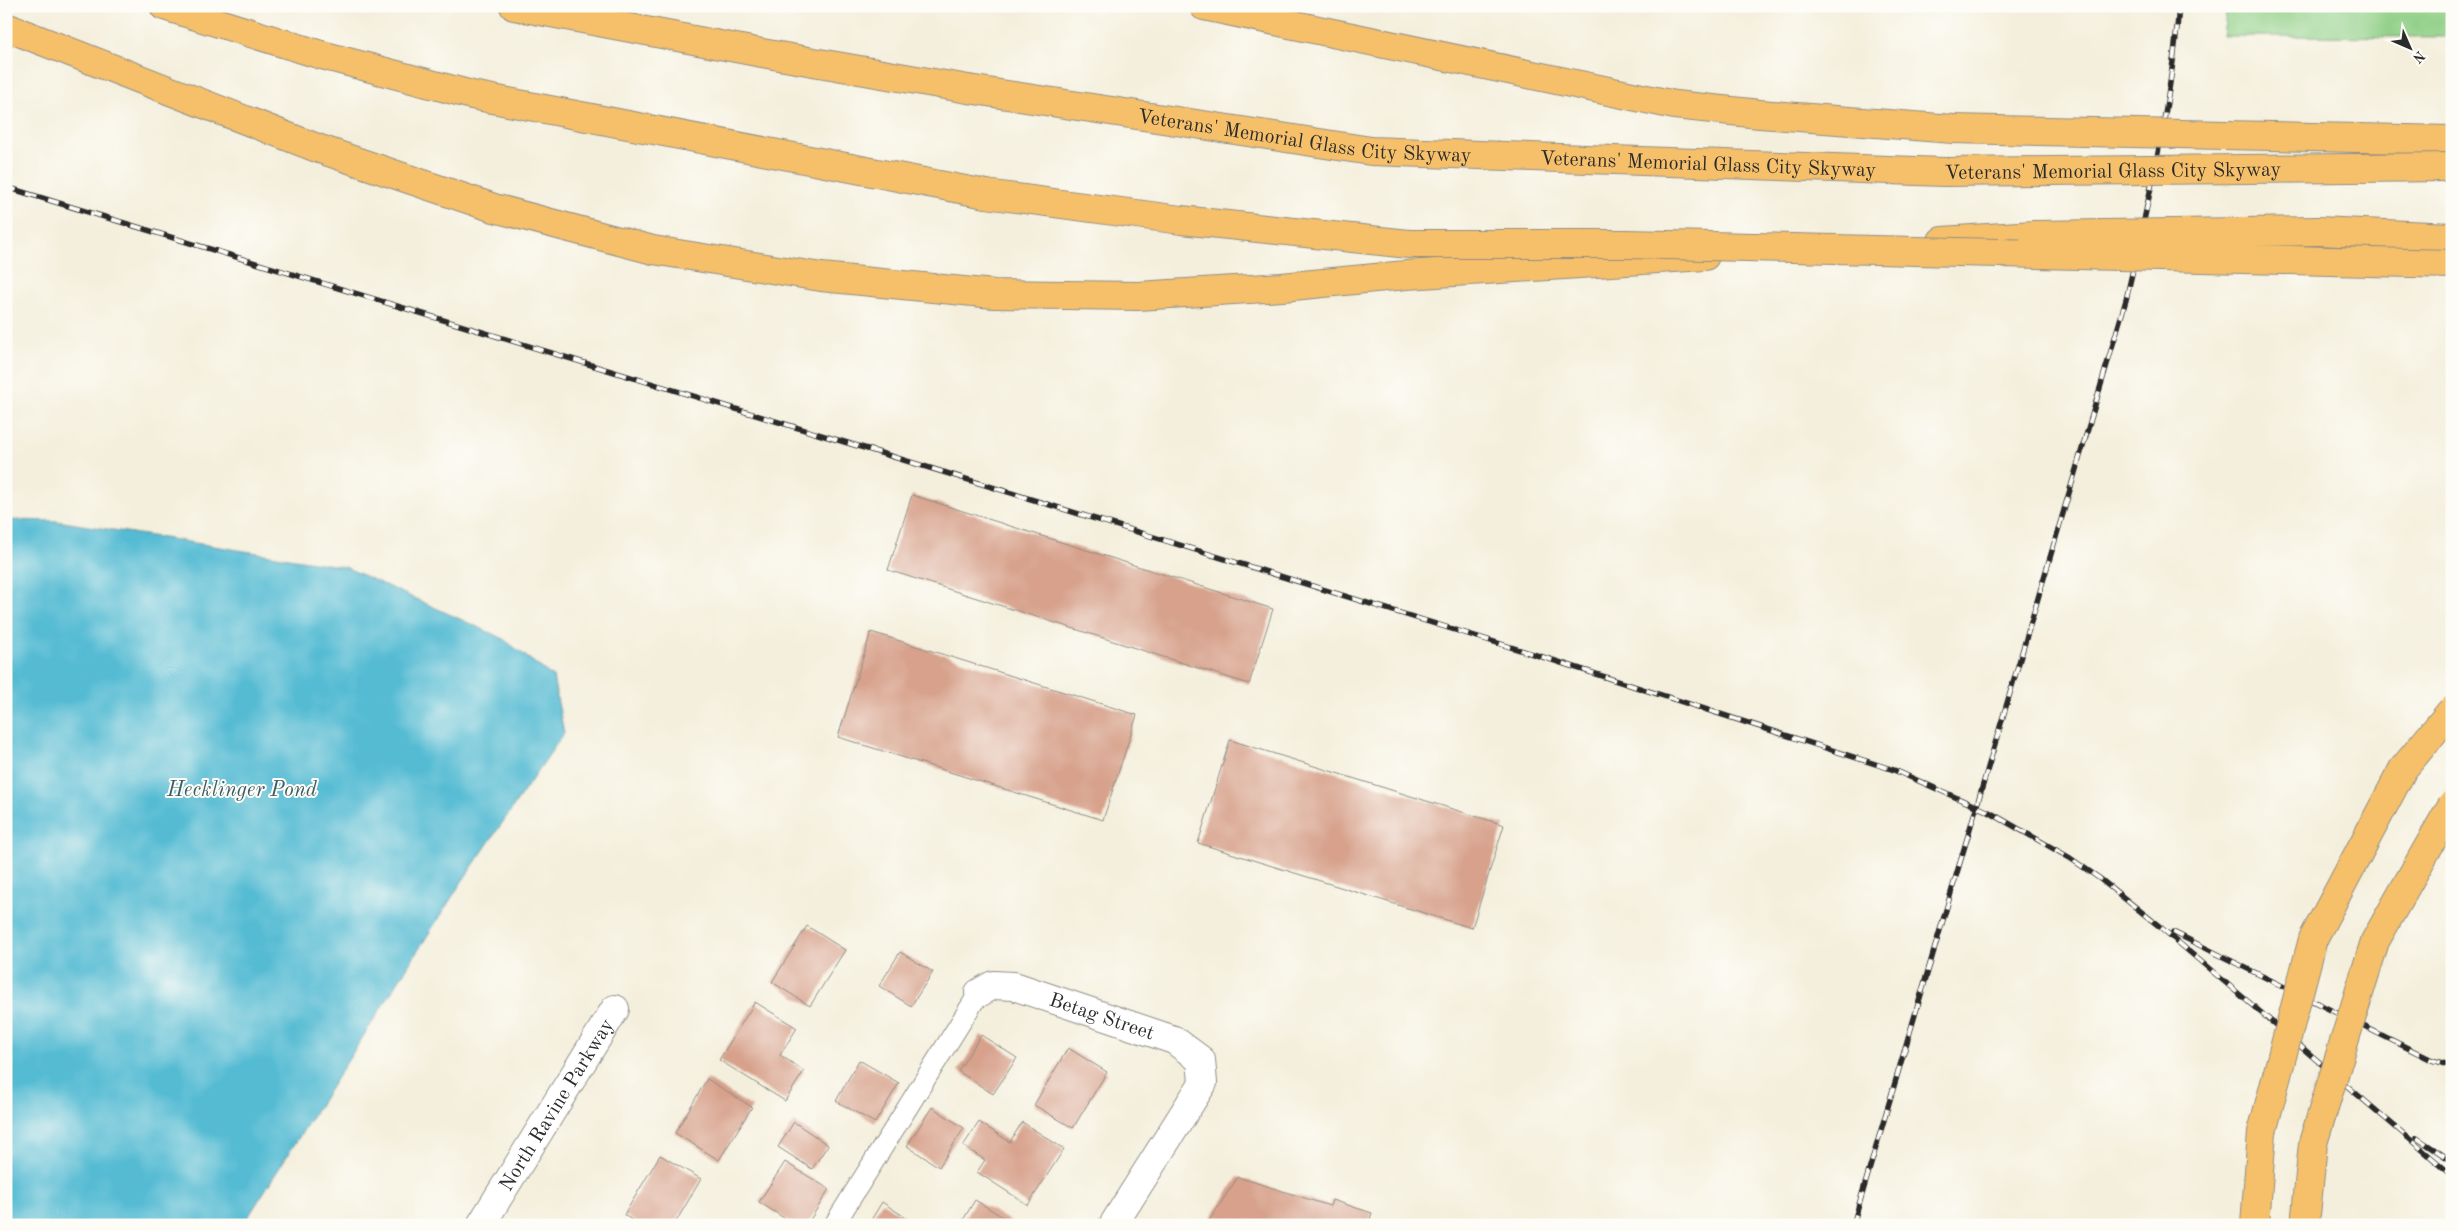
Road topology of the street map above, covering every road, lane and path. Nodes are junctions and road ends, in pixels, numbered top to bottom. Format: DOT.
graph roads {
  1 [pos="164,6"];
  2 [pos="514,6"];
  3 [pos="1204,6"];
  4 [pos="6,28"];
  5 [pos="2452,140"];
  6 [pos="2452,167"];
  7 [pos="2452,237"];
  8 [pos="2452,264"];
  9 [pos="2452,710"];
  10 [pos="2452,805"];
  11 [pos="979,993"];
  12 [pos="615,1009"];
  13 [pos="481,1225"];
  14 [pos="834,1225"];
  15 [pos="1113,1225"];
  16 [pos="2255,1225"];
  17 [pos="2305,1225"];
  1 -- 8 [label="highway, bridge"];
  2 -- 6 [label="highway, Veterans' Memorial Glass City Skyway, bridge"];
  3 -- 5 [label="highway, bridge"];
  4 -- 7 [label="highway, bridge"];
  9 -- 16 [label="highway, bridge"];
  10 -- 17 [label="highway, bridge"];
  11 -- 14 [label="lane"];
  11 -- 15 [label="street, Betag Street"];
  12 -- 13 [label="street, North Ravine Parkway"];
}
